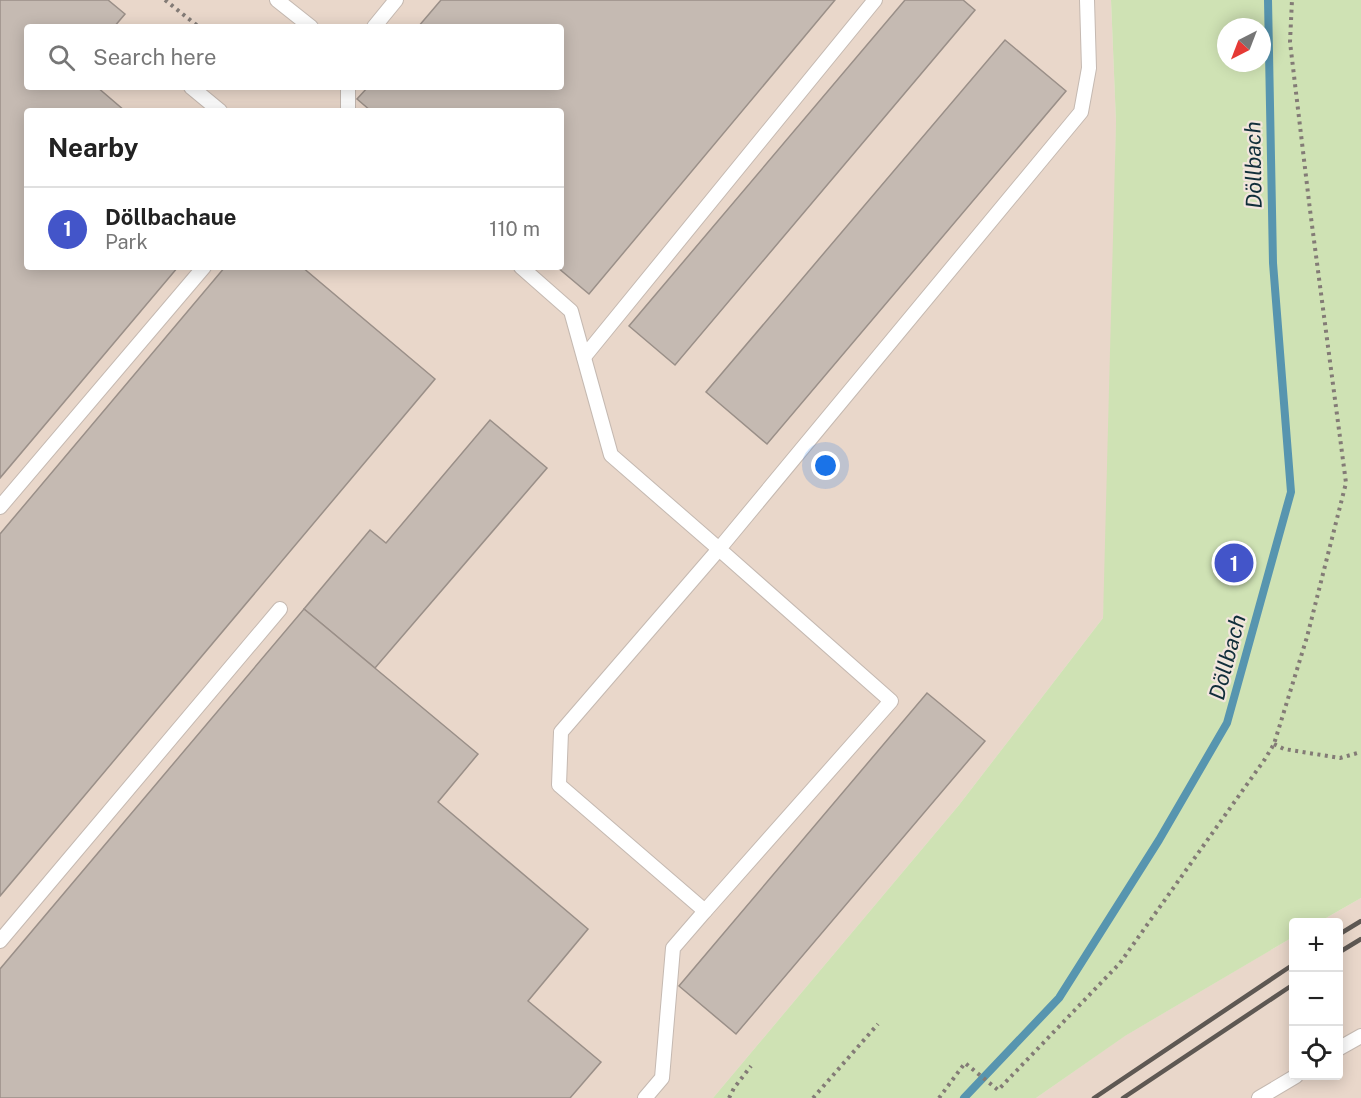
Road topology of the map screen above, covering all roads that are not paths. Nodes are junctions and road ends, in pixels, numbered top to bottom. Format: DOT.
graph roads {
  1 [pos="277,0"];
  2 [pos="396,0"];
  3 [pos="875,0"];
  4 [pos="1087,0"];
  5 [pos="306,24"];
  6 [pos="376,24"];
  7 [pos="195,90"];
  8 [pos="348,90"];
  9 [pos="216,108"];
  10 [pos="348,108"];
  11 [pos="201,270"];
  12 [pos="524,270"];
  13 [pos="584,357"];
  14 [pos="0,507"];
  15 [pos="719,549"];
  16 [pos="280,609"];
  17 [pos="705,911"];
  18 [pos="0,941"];
  19 [pos="1361,1036"];
  20 [pos="1343,1046"];
  21 [pos="1289,1080"];
  22 [pos="645,1098"];
  23 [pos="1259,1098"];
  1 -- 5 [label="lane"];
  2 -- 6 [label="lane"];
  3 -- 13 [label="lane"];
  4 -- 15 [label="lane"];
  7 -- 9 [label="lane"];
  8 -- 10 [label="lane"];
  11 -- 14 [label="lane"];
  12 -- 13 [label="lane"];
  13 -- 15 [label="lane"];
  15 -- 17 [label="lane"];
  15 -- 17 [label="lane"];
  16 -- 18 [label="lane"];
  17 -- 22 [label="lane"];
  19 -- 20 [label="lane"];
  21 -- 23 [label="lane"];
}
